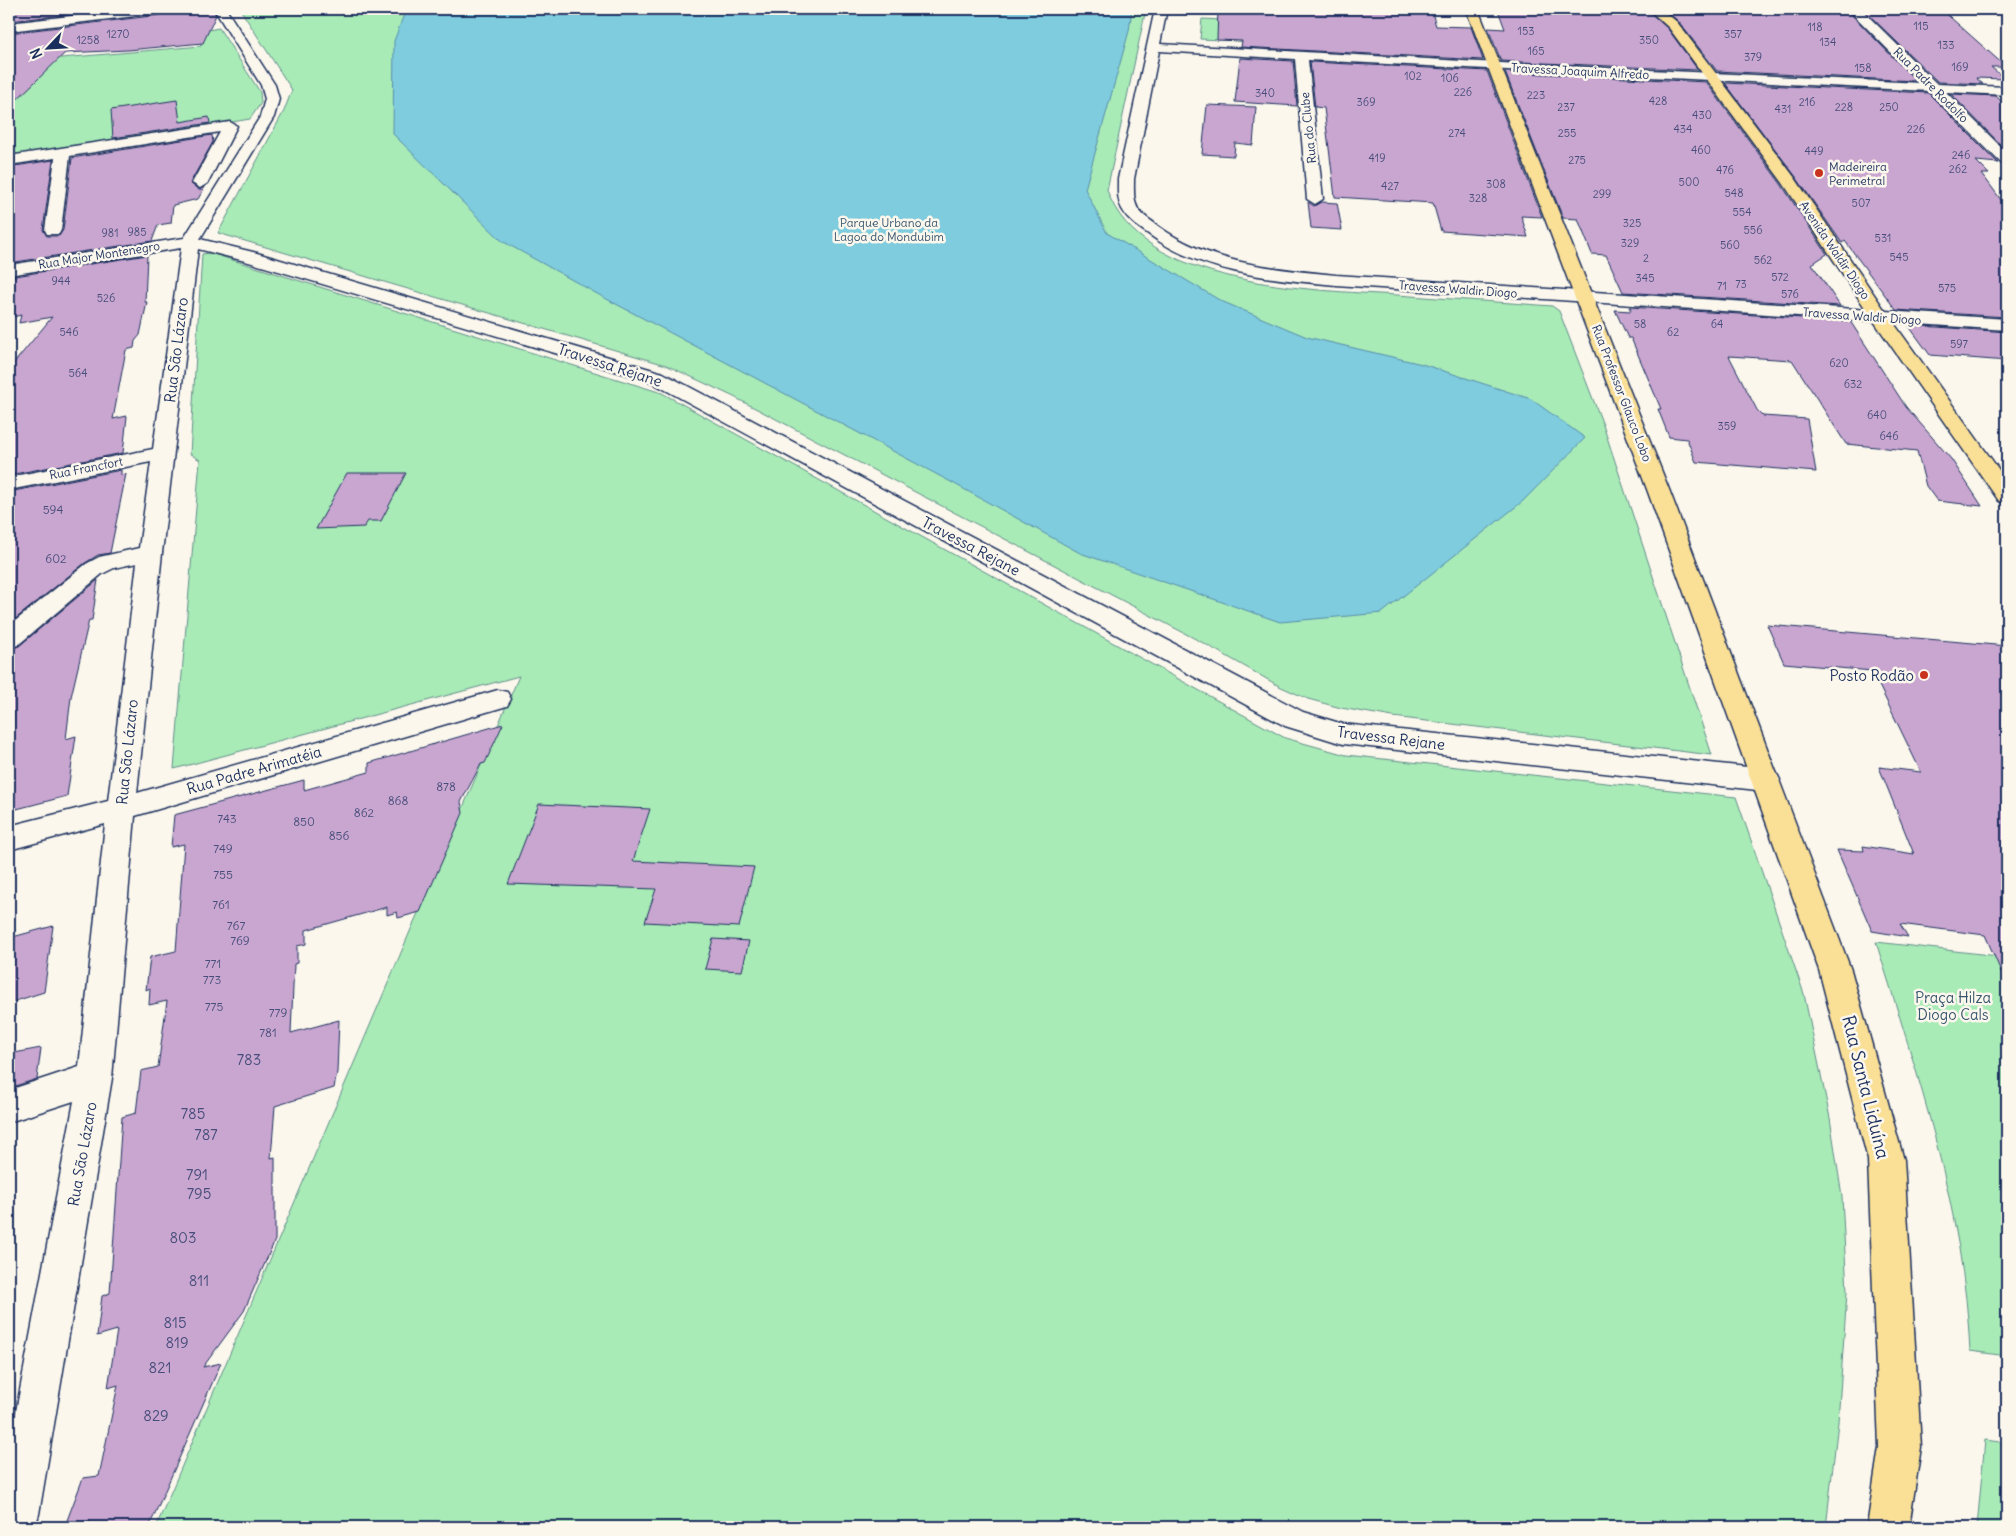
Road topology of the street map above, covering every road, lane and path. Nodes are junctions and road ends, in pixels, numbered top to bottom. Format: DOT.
graph roads {
  1 [pos="160,9"];
  2 [pos="220,9"];
  3 [pos="1160,9"];
  4 [pos="1472,9"];
  5 [pos="1655,9"];
  6 [pos="1854,9"];
  7 [pos="9,27"];
  8 [pos="1152,47"];
  9 [pos="1301,57"];
  10 [pos="1494,67"];
  11 [pos="1712,77"];
  12 [pos="1934,88"];
  13 [pos="2007,91"];
  14 [pos="63,152"];
  15 [pos="2007,161"];
  16 [pos="9,162"];
  17 [pos="200,184"];
  18 [pos="1316,199"];
  19 [pos="53,230"];
  20 [pos="190,242"];
  21 [pos="9,270"];
  22 [pos="1586,298"];
  23 [pos="1880,317"];
  24 [pos="2007,325"];
  25 [pos="163,453"];
  26 [pos="9,483"];
  27 [pos="2007,496"];
  28 [pos="150,553"];
  29 [pos="9,639"];
  30 [pos="498,699"];
  31 [pos="1766,780"];
  32 [pos="121,809"];
  33 [pos="9,838"];
  34 [pos="95,1078"];
  35 [pos="9,1106"];
  36 [pos="14,1520"];
  37 [pos="1888,1527"];
  1 -- 7 [label="street"];
  2 -- 20 [label="street, Rua São Lázaro"];
  3 -- 8 [label="street, Travessa Waldir Diogo"];
  4 -- 10 [label="main road, Rua Professor Glauco Lobo"];
  5 -- 11 [label="main road, Avenida Waldir Diogo"];
  6 -- 12 [label="street, Rua Padre Rodolfo"];
  8 -- 9 [label="street, Travessa Joaquim Alfredo"];
  8 -- 22 [label="street, Travessa Waldir Diogo"];
  9 -- 10 [label="street, Travessa Joaquim Alfredo"];
  9 -- 18 [label="street, Rua do Clube"];
  10 -- 11 [label="street, Travessa Joaquim Alfredo"];
  10 -- 22 [label="main road, Rua Professor Glauco Lobo"];
  11 -- 12 [label="street, Travessa Joaquim Alfredo"];
  11 -- 23 [label="main road, Avenida Waldir Diogo"];
  12 -- 13 [label="street, Travessa Joaquim Alfredo"];
  12 -- 15 [label="street, Rua Padre Rodolfo"];
  14 -- 16 [label="street"];
  14 -- 17 [label="street"];
  14 -- 19 [label="street"];
  20 -- 21 [label="street, Rua Major Montenegro"];
  20 -- 25 [label="street, Rua São Lázaro"];
  20 -- 31 [label="street, Travessa Rejane"];
  22 -- 23 [label="street, Travessa Waldir Diogo"];
  22 -- 31 [label="main road, Rua Professor Glauco Lobo"];
  23 -- 24 [label="street, Travessa Waldir Diogo"];
  23 -- 27 [label="main road, Avenida Waldir Diogo"];
  25 -- 26 [label="street, Rua Francfort"];
  25 -- 28 [label="street, Rua São Lázaro"];
  28 -- 29 [label="street"];
  28 -- 32 [label="street, Rua São Lázaro"];
  30 -- 32 [label="street, Rua Padre Arimatéia"];
  31 -- 37 [label="main road, Rua Santa Liduína"];
  32 -- 33 [label="street, Rua Padre Arimatéia"];
  32 -- 34 [label="street, Rua São Lázaro"];
  34 -- 35 [label="street"];
  34 -- 36 [label="street, Rua São Lázaro"];
}
